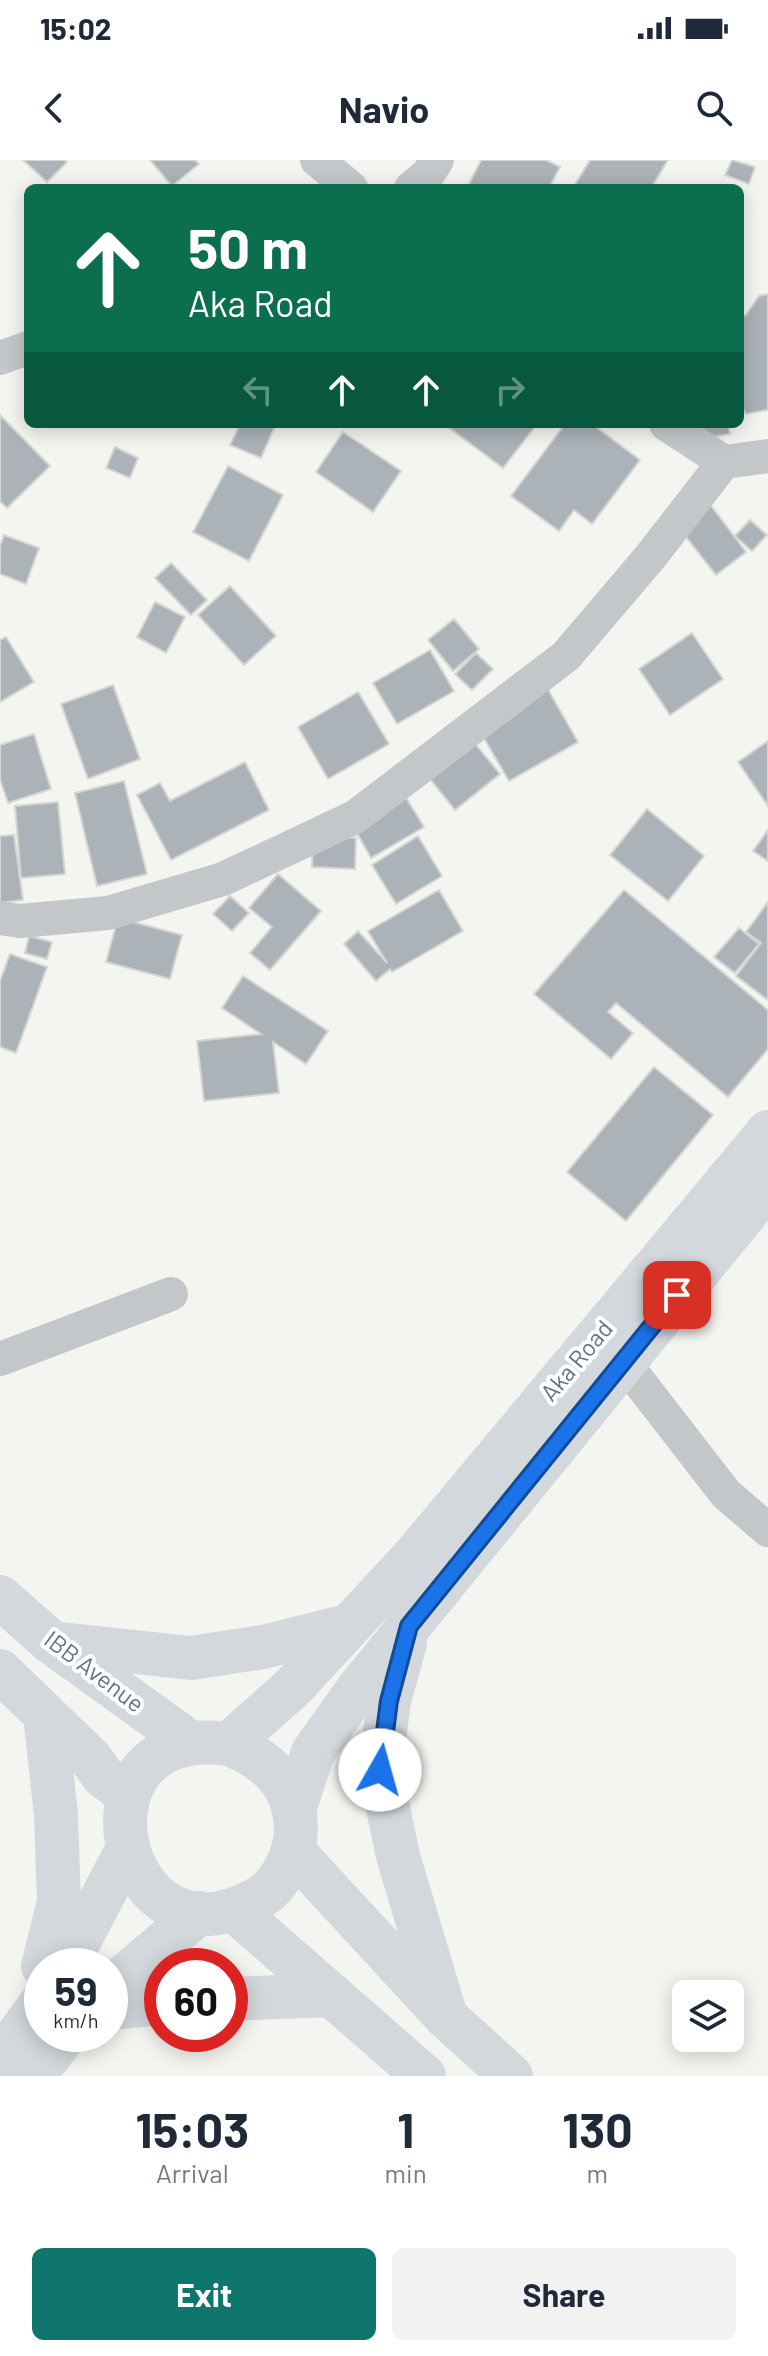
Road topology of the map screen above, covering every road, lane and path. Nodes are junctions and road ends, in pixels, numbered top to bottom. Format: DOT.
graph roads {
  1 [pos="317,160"];
  2 [pos="437,160"];
  3 [pos="346,184"];
  4 [pos="416,184"];
  5 [pos="24,349"];
  6 [pos="0,358"];
  7 [pos="672,428"];
  8 [pos="768,456"];
  9 [pos="724,462"];
  10 [pos="0,918"];
  11 [pos="768,1132"];
  12 [pos="768,1186"];
  13 [pos="171,1294"];
  14 [pos="0,1359"];
  15 [pos="623,1361"];
  16 [pos="768,1530"];
  17 [pos="429,1569"];
  18 [pos="0,1597"];
  19 [pos="347,1626"];
  20 [pos="409,1626"];
  21 [pos="52,1643"];
  22 [pos="0,1671"];
  23 [pos="45,1715"];
  24 [pos="210,1744"];
  25 [pos="129,1796"];
  26 [pos="294,1831"];
  27 [pos="126,1852"];
  28 [pos="217,1911"];
  29 [pos="48,1948"];
  30 [pos="75,1948"];
  31 [pos="128,1975"];
  32 [pos="332,1995"];
  33 [pos="248,1998"];
  34 [pos="446,2017"];
  35 [pos="24,2038"];
  36 [pos="39,2052"];
  37 [pos="0,2059"];
  38 [pos="34,2076"];
  39 [pos="424,2076"];
  40 [pos="511,2076"];
  1 -- 3 [label="street"];
  2 -- 4 [label="street"];
  5 -- 6 [label="street"];
  7 -- 9 [label="street"];
  8 -- 9 [label="street"];
  9 -- 10 [label="street"];
  11 -- 17 [label="main road, Aka Road"];
  12 -- 15 [label="main road, Aka Road"];
  13 -- 14 [label="street"];
  15 -- 16 [label="street"];
  15 -- 17 [label="main road, Aka Road"];
  17 -- 19 [label="main road"];
  17 -- 20 [label="main road"];
  18 -- 21 [label="main road, IBB Avenue"];
  19 -- 21 [label="main road"];
  19 -- 24 [label="main road"];
  20 -- 26 [label="main road"];
  20 -- 34 [label="main road"];
  21 -- 24 [label="main road, IBB Avenue"];
  22 -- 23 [label="main road"];
  23 -- 25 [label="main road"];
  23 -- 29 [label="main road"];
  24 -- 25 [label="main road"];
  24 -- 26 [label="main road"];
  25 -- 27 [label="main road"];
  26 -- 28 [label="main road"];
  26 -- 34 [label="main road"];
  27 -- 28 [label="main road"];
  27 -- 30 [label="main road"];
  28 -- 31 [label="main road"];
  28 -- 32 [label="main road"];
  32 -- 33 [label="main road"];
  32 -- 39 [label="main road"];
  34 -- 40 [label="main road"];
  35 -- 37 [label="main road"];
  36 -- 38 [label="main road"];
}
